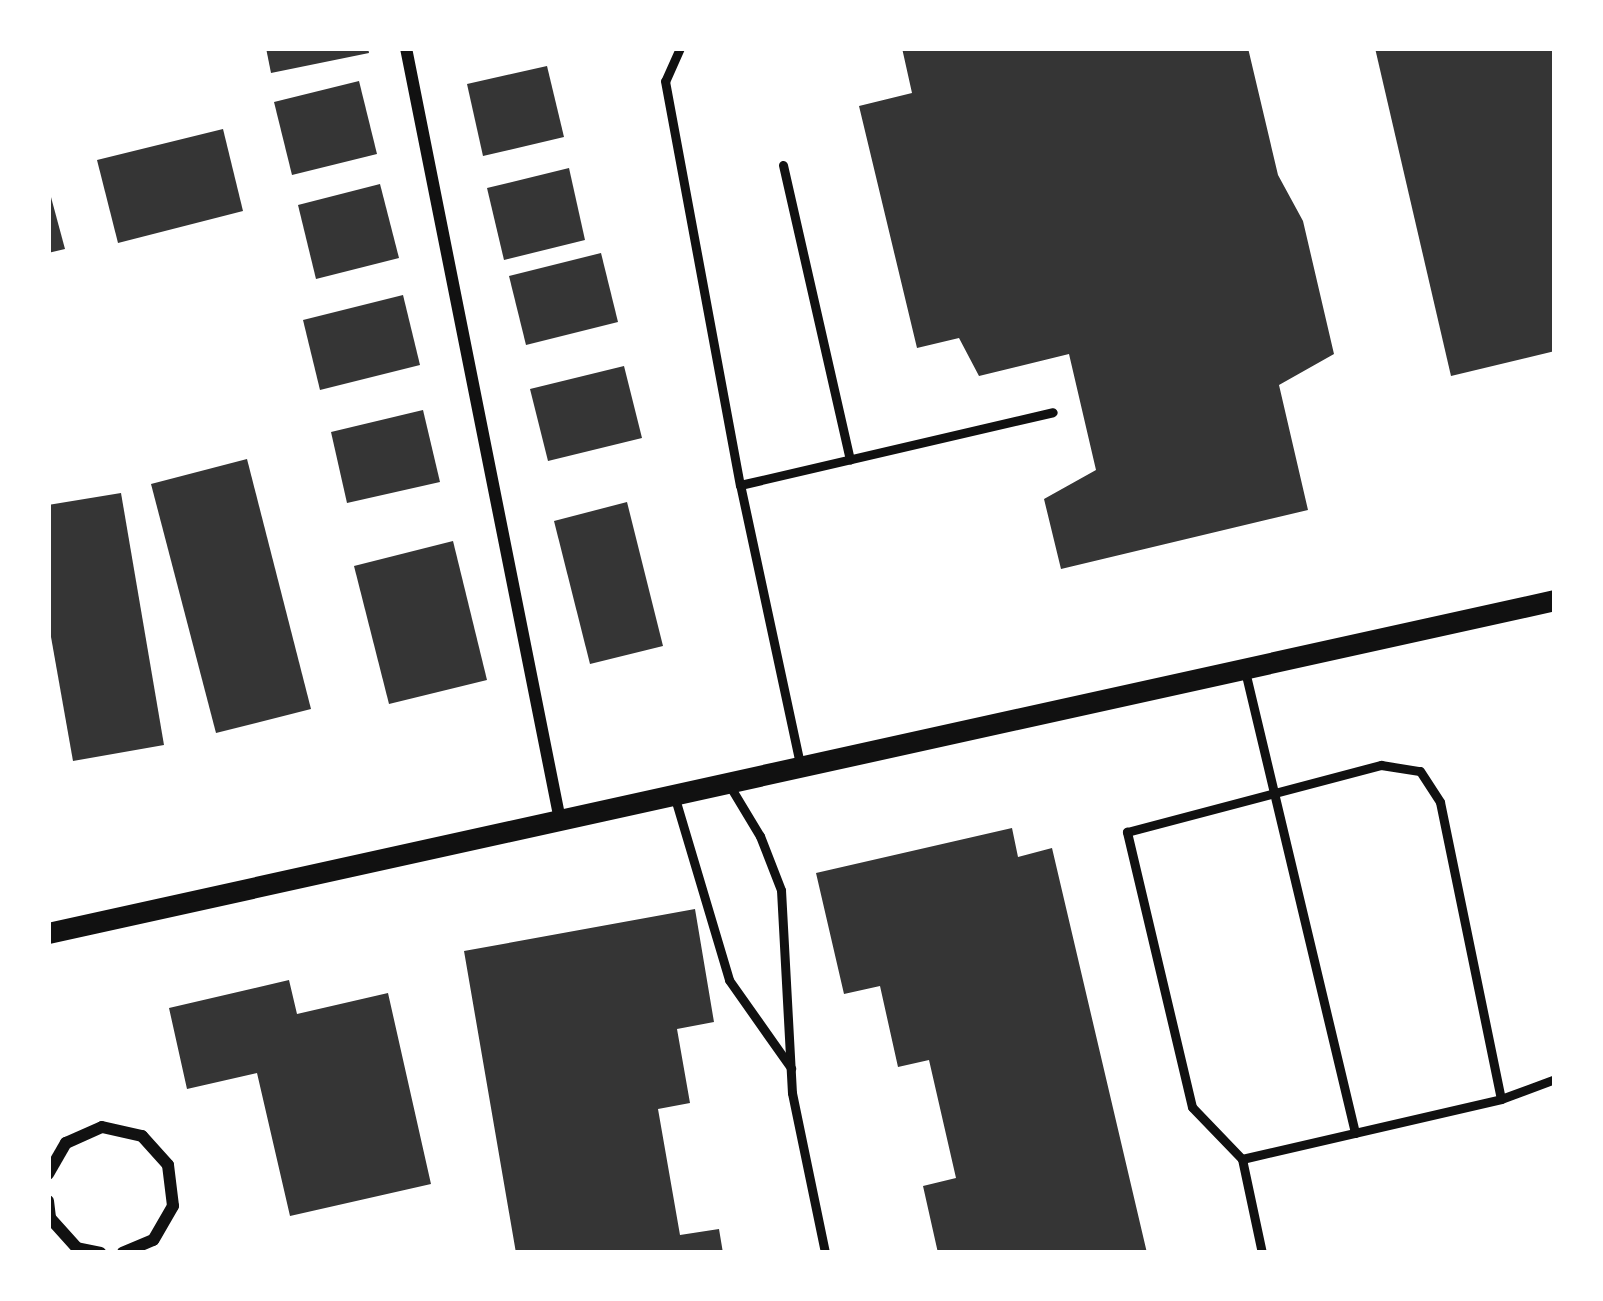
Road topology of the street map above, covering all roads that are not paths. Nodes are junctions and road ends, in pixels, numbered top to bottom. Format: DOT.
graph roads {
  1 [pos="406,48"];
  2 [pos="680,48"];
  3 [pos="783,165"];
  4 [pos="1053,412"];
  5 [pos="850,459"];
  6 [pos="740,485"];
  7 [pos="1555,600"];
  8 [pos="1244,669"];
  9 [pos="801,767"];
  10 [pos="728,782"];
  11 [pos="1273,793"];
  12 [pos="674,795"];
  13 [pos="560,820"];
  14 [pos="48,933"];
  15 [pos="791,1068"];
  16 [pos="1555,1079"];
  17 [pos="1502,1099"];
  18 [pos="1355,1133"];
  19 [pos="1242,1159"];
  20 [pos="48,1174"];
  21 [pos="48,1201"];
  22 [pos="100,1253"];
  23 [pos="123,1253"];
  24 [pos="825,1253"];
  25 [pos="1262,1253"];
  1 -- 13 [label="street"];
  2 -- 6 [label="lane"];
  3 -- 5 [label="lane"];
  4 -- 5 [label="lane"];
  5 -- 6 [label="lane"];
  6 -- 9 [label="lane"];
  7 -- 8 [label="street"];
  8 -- 9 [label="street"];
  8 -- 11 [label="lane"];
  9 -- 10 [label="street"];
  10 -- 12 [label="street"];
  10 -- 15 [label="lane"];
  11 -- 17 [label="lane"];
  11 -- 18 [label="lane"];
  11 -- 19 [label="lane"];
  12 -- 13 [label="street"];
  12 -- 15 [label="lane"];
  13 -- 14 [label="street"];
  15 -- 24 [label="lane"];
  16 -- 17 [label="lane"];
  17 -- 18 [label="lane"];
  18 -- 19 [label="lane"];
  19 -- 25 [label="lane"];
  20 -- 23 [label="street"];
  21 -- 22 [label="street"];
}
